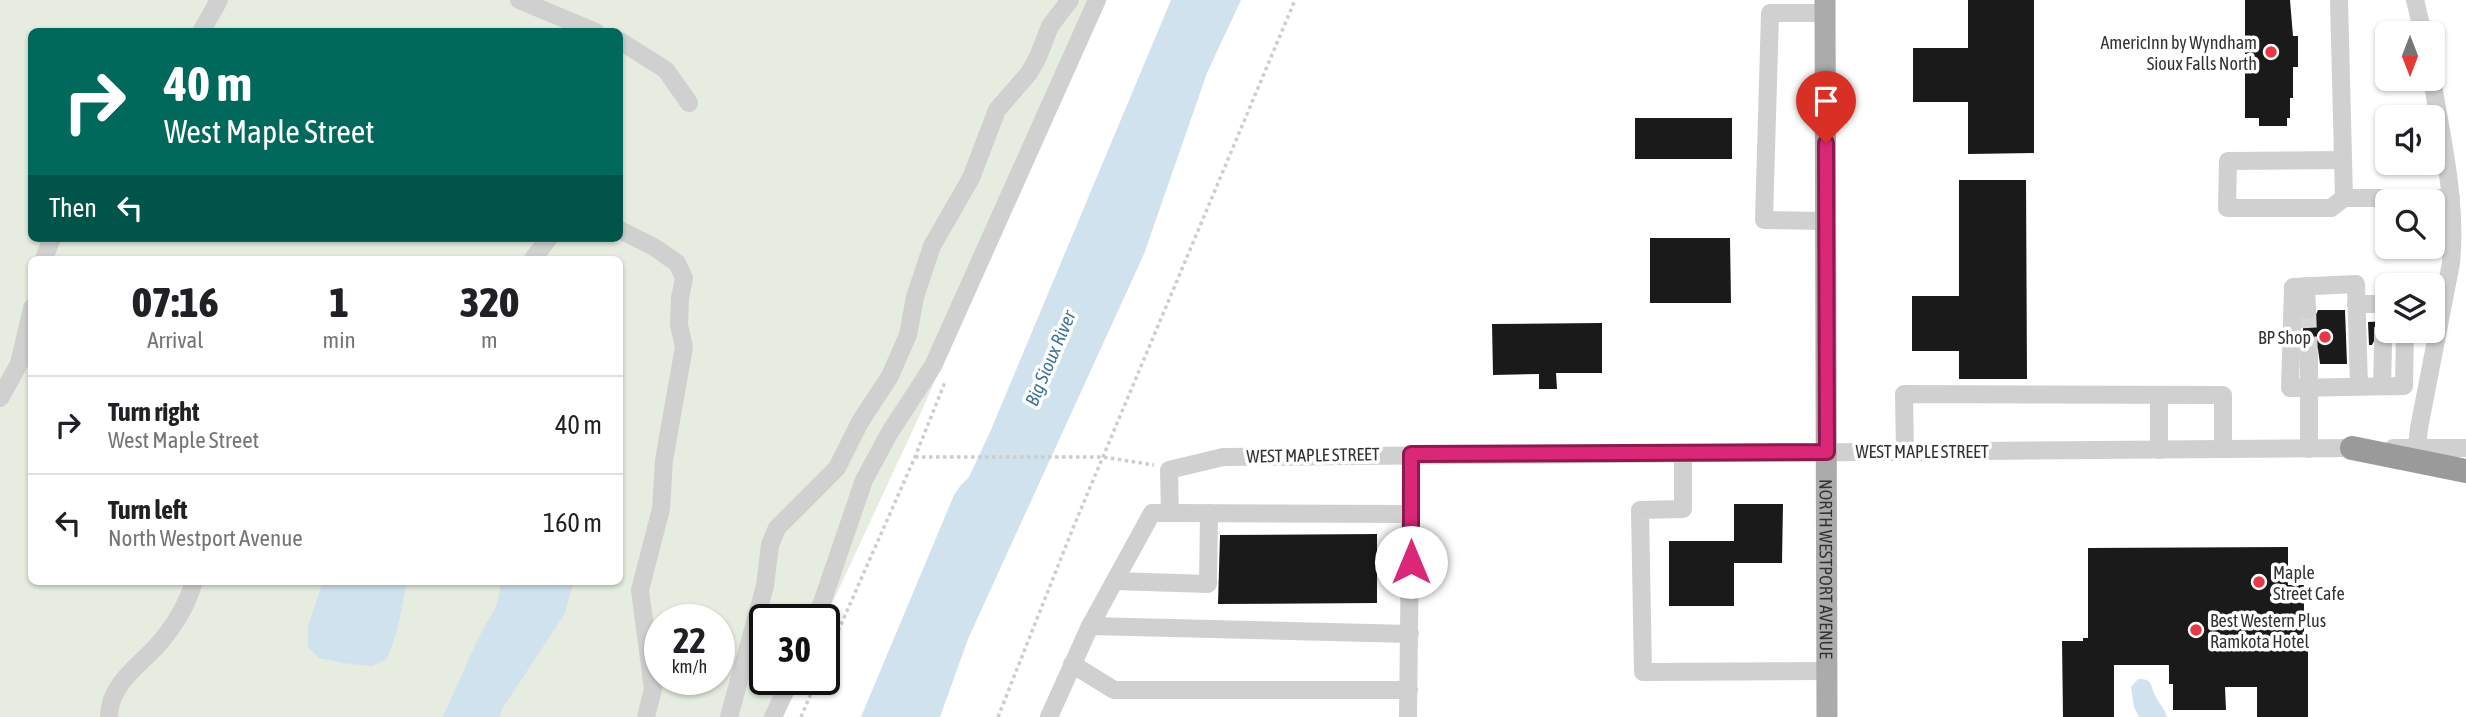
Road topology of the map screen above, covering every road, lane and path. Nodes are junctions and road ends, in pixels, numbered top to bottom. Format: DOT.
graph roads {
  1 [pos="219,0"];
  2 [pos="519,0"];
  3 [pos="1070,0"];
  4 [pos="1097,0"];
  5 [pos="1295,0"];
  6 [pos="2339,0"];
  7 [pos="2415,0"];
  8 [pos="1825,6"];
  9 [pos="2420,21"];
  10 [pos="203,28"];
  11 [pos="586,28"];
  12 [pos="623,43"];
  13 [pos="2434,91"];
  14 [pos="689,103"];
  15 [pos="2343,160"];
  16 [pos="2344,198"];
  17 [pos="2451,198"];
  18 [pos="1826,221"];
  19 [pos="623,232"];
  20 [pos="547,242"];
  21 [pos="535,256"];
  22 [pos="2443,273"];
  23 [pos="2306,286"];
  24 [pos="2356,304"];
  25 [pos="2375,307"];
  26 [pos="2307,310"];
  27 [pos="28,325"];
  28 [pos="2405,343"];
  29 [pos="2431,343"];
  30 [pos="2383,345"];
  31 [pos="2309,355"];
  32 [pos="2359,386"];
  33 [pos="2382,386"];
  34 [pos="2310,389"];
  35 [pos="2159,395"];
  36 [pos="0,398"];
  37 [pos="2352,448"];
  38 [pos="2466,448"];
  39 [pos="2223,449"];
  40 [pos="2309,449"];
  41 [pos="2159,450"];
  42 [pos="1905,451"];
  43 [pos="1827,452"];
  44 [pos="1683,453"];
  45 [pos="1411,454"];
  46 [pos="2416,455"];
  47 [pos="1103,457"];
  48 [pos="1169,470"];
  49 [pos="2466,471"];
  50 [pos="1170,513"];
  51 [pos="1209,513"];
  52 [pos="1411,514"];
  53 [pos="1115,581"];
  54 [pos="192,585"];
  55 [pos="821,604"];
  56 [pos="1090,626"];
  57 [pos="840,627"];
  58 [pos="1410,634"];
  59 [pos="1072,664"];
  60 [pos="1827,671"];
  61 [pos="1409,690"];
  62 [pos="783,695"];
  63 [pos="810,695"];
  64 [pos="109,717"];
  65 [pos="646,717"];
  66 [pos="729,717"];
  67 [pos="773,717"];
  68 [pos="801,717"];
  69 [pos="998,717"];
  70 [pos="1049,717"];
  71 [pos="1408,717"];
  72 [pos="1827,717"];
  1 -- 10 [label="street"];
  2 -- 11 [label="street"];
  3 -- 66 [label="street"];
  4 -- 55 [label="street"];
  5 -- 47 [label="path"];
  6 -- 15 [label="street"];
  7 -- 9 [label="street"];
  8 -- 18 [label="main road, NORTH WESTPORT AVENUE"];
  8 -- 18 [label="street"];
  12 -- 14 [label="street"];
  13 -- 17 [label="street"];
  15 -- 16 [label="street"];
  15 -- 16 [label="street"];
  16 -- 17 [label="street"];
  17 -- 22 [label="street"];
  18 -- 43 [label="main road, NORTH WESTPORT AVENUE"];
  19 -- 65 [label="street"];
  20 -- 21 [label="street"];
  23 -- 24 [label="street"];
  23 -- 26 [label="street"];
  23 -- 34 [label="street"];
  24 -- 25 [label="street"];
  24 -- 32 [label="street"];
  27 -- 36 [label="street"];
  28 -- 33 [label="street"];
  29 -- 46 [label="street"];
  30 -- 33 [label="street"];
  31 -- 34 [label="street"];
  32 -- 33 [label="street"];
  32 -- 34 [label="street"];
  34 -- 40 [label="street"];
  35 -- 39 [label="street"];
  35 -- 41 [label="street"];
  35 -- 42 [label="street"];
  37 -- 40 [label="street, WEST MAPLE STREET"];
  37 -- 46 [label="highway"];
  38 -- 46 [label="street"];
  39 -- 40 [label="street, WEST MAPLE STREET"];
  39 -- 41 [label="street, WEST MAPLE STREET"];
  41 -- 42 [label="street, WEST MAPLE STREET"];
  42 -- 43 [label="street, WEST MAPLE STREET"];
  43 -- 44 [label="street, WEST MAPLE STREET"];
  43 -- 60 [label="main road, NORTH WESTPORT AVENUE"];
  44 -- 45 [label="street, WEST MAPLE STREET"];
  44 -- 60 [label="street"];
  45 -- 48 [label="street, WEST MAPLE STREET"];
  45 -- 52 [label="street"];
  46 -- 49 [label="highway"];
  47 -- 48 [label="path"];
  47 -- 57 [label="path"];
  47 -- 69 [label="path"];
  48 -- 50 [label="street"];
  50 -- 51 [label="street"];
  50 -- 53 [label="street"];
  51 -- 52 [label="street"];
  51 -- 53 [label="street"];
  52 -- 58 [label="street"];
  53 -- 56 [label="street"];
  54 -- 64 [label="street"];
  56 -- 58 [label="street"];
  56 -- 59 [label="street"];
  58 -- 61 [label="street"];
  59 -- 61 [label="street"];
  59 -- 70 [label="street"];
  60 -- 72 [label="main road, NORTH WESTPORT AVENUE"];
  61 -- 71 [label="street"];
  62 -- 67 [label="street"];
  63 -- 68 [label="path"];
}
